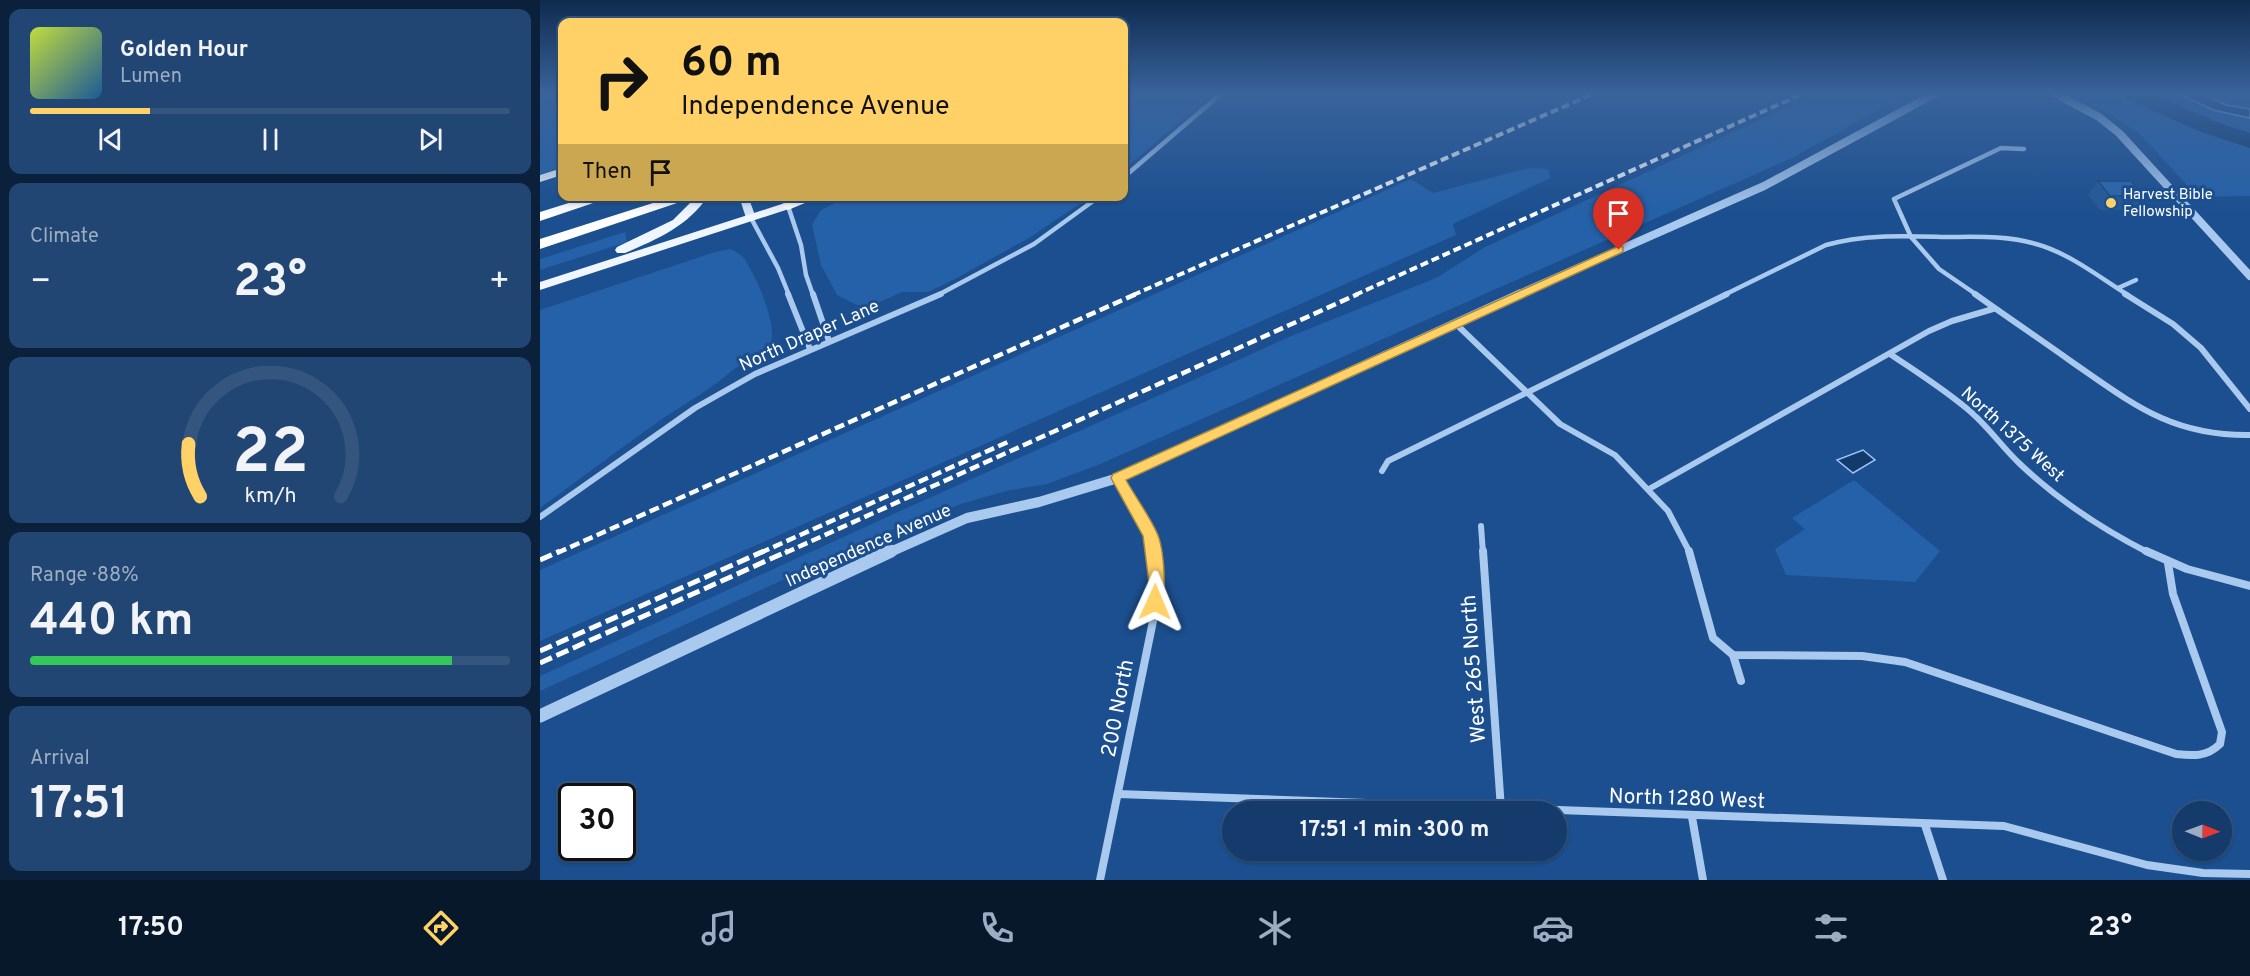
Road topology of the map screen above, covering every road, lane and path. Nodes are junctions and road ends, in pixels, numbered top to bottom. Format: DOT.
graph roads {
  1 [pos="1174,134"];
  2 [pos="1860,134"];
  3 [pos="2120,134"];
  4 [pos="2024,149"];
  5 [pos="558,172"];
  6 [pos="1128,174"];
  7 [pos="540,178"];
  8 [pos="558,178"];
  9 [pos="540,183"];
  10 [pos="593,201"];
  11 [pos="675,201"];
  12 [pos="700,201"];
  13 [pos="745,201"];
  14 [pos="786,201"];
  15 [pos="1093,201"];
  16 [pos="540,217"];
  17 [pos="751,218"];
  18 [pos="1911,237"];
  19 [pos="540,244"];
  20 [pos="582,272"];
  21 [pos="2250,276"];
  22 [pos="2136,280"];
  23 [pos="540,286"];
  24 [pos="2118,288"];
  25 [pos="1993,309"];
  26 [pos="1455,323"];
  27 [pos="829,341"];
  28 [pos="810,349"];
  29 [pos="1890,354"];
  30 [pos="1527,391"];
  31 [pos="2250,409"];
  32 [pos="2250,435"];
  33 [pos="1382,471"];
  34 [pos="1118,478"];
  35 [pos="1649,489"];
  36 [pos="540,517"];
  37 [pos="1481,526"];
  38 [pos="2168,562"];
  39 [pos="2250,586"];
  40 [pos="1734,655"];
  41 [pos="1741,681"];
  42 [pos="540,716"];
  43 [pos="1118,794"];
  44 [pos="1297,801"];
  45 [pos="1500,801"];
  46 [pos="1567,812"];
  47 [pos="1692,817"];
  48 [pos="1925,825"];
  49 [pos="2250,874"];
  50 [pos="1100,880"];
  51 [pos="1703,880"];
  52 [pos="1943,880"];
  1 -- 6 [label="street"];
  2 -- 26 [label="street, Independence Avenue"];
  3 -- 21 [label="street"];
  4 -- 18 [label="street"];
  5 -- 7 [label="main road"];
  8 -- 9 [label="main road"];
  10 -- 16 [label="highway"];
  11 -- 19 [label="highway"];
  12 -- 20 [label="main road"];
  13 -- 17 [label="main road"];
  14 -- 17 [label="main road"];
  14 -- 27 [label="street"];
  15 -- 27 [label="street, North Draper Lane"];
  17 -- 20 [label="main road"];
  17 -- 28 [label="street"];
  18 -- 24 [label="street"];
  18 -- 25 [label="street"];
  18 -- 30 [label="street"];
  20 -- 23 [label="main road"];
  22 -- 24 [label="street"];
  24 -- 31 [label="street"];
  25 -- 29 [label="street"];
  25 -- 32 [label="street"];
  26 -- 30 [label="street"];
  26 -- 34 [label="street, Independence Avenue"];
  27 -- 28 [label="street, North Draper Lane"];
  28 -- 36 [label="street, North Draper Lane"];
  29 -- 35 [label="street"];
  29 -- 38 [label="street, North 1375 West"];
  30 -- 33 [label="street"];
  30 -- 35 [label="street"];
  34 -- 42 [label="street, Independence Avenue"];
  34 -- 43 [label="street, 200 North"];
  35 -- 40 [label="street"];
  37 -- 45 [label="street, West 265 North"];
  38 -- 39 [label="street, North 1375 West"];
  38 -- 40 [label="street"];
  40 -- 41 [label="street"];
  43 -- 44 [label="street, North 1280 West"];
  43 -- 50 [label="street, 200 North"];
  46 -- 47 [label="street, North 1280 West"];
  47 -- 48 [label="street, North 1280 West"];
  47 -- 51 [label="street"];
  48 -- 49 [label="street, North 1280 West"];
  48 -- 52 [label="street"];
}
